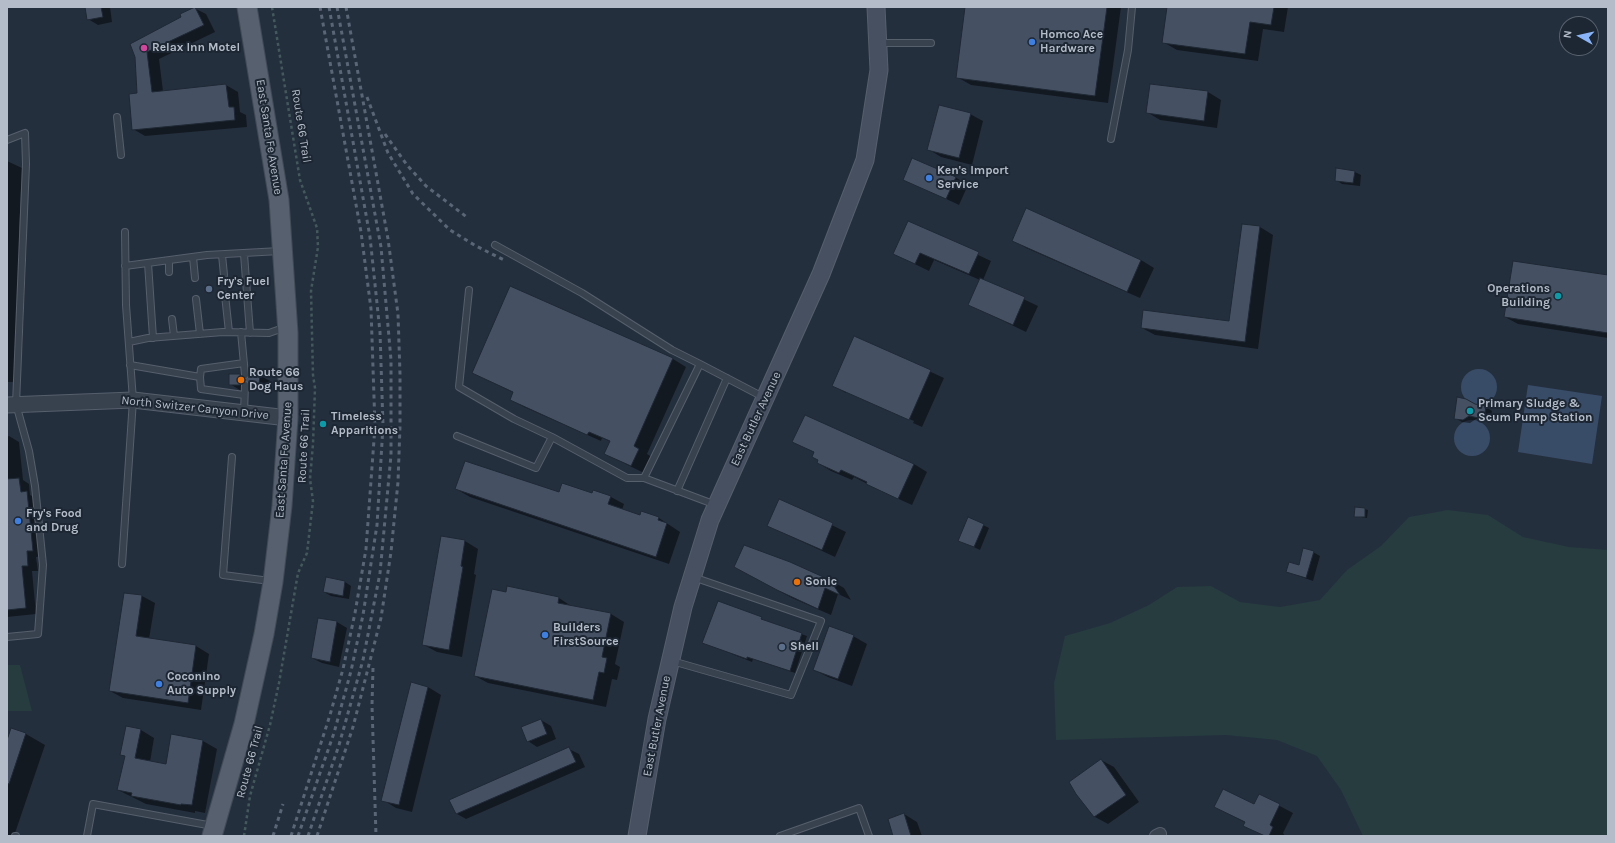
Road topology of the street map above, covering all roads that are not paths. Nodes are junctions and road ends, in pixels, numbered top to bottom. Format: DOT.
graph roads {
  1 [pos="247,7"];
  2 [pos="876,7"];
  3 [pos="1132,7"];
  4 [pos="878,43"];
  5 [pos="931,43"];
  6 [pos="117,117"];
  7 [pos="1111,139"];
  8 [pos="7,140"];
  9 [pos="121,155"];
  10 [pos="125,232"];
  11 [pos="495,245"];
  12 [pos="283,250"];
  13 [pos="244,254"];
  14 [pos="222,255"];
  15 [pos="193,257"];
  16 [pos="169,261"];
  17 [pos="148,264"];
  18 [pos="126,266"];
  19 [pos="170,272"];
  20 [pos="224,275"];
  21 [pos="195,278"];
  22 [pos="469,290"];
  23 [pos="225,295"];
  24 [pos="196,299"];
  25 [pos="172,319"];
  26 [pos="288,326"];
  27 [pos="229,332"];
  28 [pos="241,332"];
  29 [pos="250,333"];
  30 [pos="200,334"];
  31 [pos="174,336"];
  32 [pos="153,338"];
  33 [pos="129,342"];
  34 [pos="244,363"];
  35 [pos="700,364"];
  36 [pos="130,365"];
  37 [pos="244,375"];
  38 [pos="200,378"];
  39 [pos="727,378"];
  40 [pos="245,385"];
  41 [pos="244,395"];
  42 [pos="766,399"];
  43 [pos="133,400"];
  44 [pos="12,404"];
  45 [pos="244,413"];
  46 [pos="288,418"];
  47 [pos="457,436"];
  48 [pos="552,437"];
  49 [pos="232,457"];
  50 [pos="644,478"];
  51 [pos="677,490"];
  52 [pos="716,506"];
  53 [pos="122,564"];
  54 [pos="692,577"];
  55 [pos="274,582"];
  56 [pos="7,637"];
  57 [pos="671,661"];
  58 [pos="213,831"];
  59 [pos="87,836"];
  60 [pos="637,836"];
  61 [pos="780,836"];
  62 [pos="869,836"];
  1 -- 12 [label="main road, East Santa Fe Avenue"];
  2 -- 4 [label="main road, East Butler Avenue"];
  3 -- 7 [label="lane"];
  4 -- 5 [label="lane"];
  4 -- 42 [label="main road, East Butler Avenue"];
  6 -- 9 [label="lane"];
  8 -- 44 [label="lane"];
  10 -- 18 [label="lane"];
  11 -- 35 [label="lane"];
  12 -- 13 [label="lane"];
  12 -- 26 [label="main road, East Santa Fe Avenue"];
  13 -- 14 [label="lane"];
  13 -- 29 [label="lane"];
  14 -- 15 [label="lane"];
  14 -- 20 [label="lane"];
  15 -- 16 [label="lane"];
  15 -- 21 [label="lane"];
  16 -- 17 [label="lane"];
  16 -- 19 [label="lane"];
  17 -- 18 [label="lane"];
  17 -- 32 [label="lane"];
  18 -- 33 [label="lane"];
  22 -- 48 [label="lane"];
  23 -- 27 [label="lane"];
  24 -- 30 [label="lane"];
  25 -- 31 [label="lane"];
  26 -- 29 [label="lane"];
  26 -- 46 [label="main road, East Santa Fe Avenue"];
  27 -- 28 [label="lane"];
  27 -- 30 [label="lane"];
  28 -- 29 [label="lane"];
  28 -- 34 [label="lane"];
  30 -- 31 [label="lane"];
  31 -- 32 [label="lane"];
  32 -- 33 [label="lane"];
  33 -- 36 [label="lane"];
  34 -- 37 [label="lane"];
  34 -- 38 [label="lane"];
  35 -- 39 [label="lane"];
  35 -- 50 [label="lane"];
  36 -- 38 [label="lane"];
  36 -- 43 [label="lane"];
  38 -- 41 [label="lane"];
  39 -- 42 [label="lane"];
  39 -- 51 [label="lane"];
  40 -- 41 [label="lane"];
  41 -- 45 [label="lane"];
  42 -- 52 [label="main road, East Butler Avenue"];
  43 -- 44 [label="street, North Switzer Canyon Drive"];
  43 -- 45 [label="street, North Switzer Canyon Drive"];
  43 -- 53 [label="lane"];
  44 -- 56 [label="lane"];
  45 -- 46 [label="street, North Switzer Canyon Drive"];
  46 -- 55 [label="main road, East Santa Fe Avenue"];
  47 -- 48 [label="lane"];
  48 -- 50 [label="lane"];
  49 -- 55 [label="lane"];
  50 -- 51 [label="lane"];
  51 -- 52 [label="lane"];
  52 -- 54 [label="main road, East Butler Avenue"];
  54 -- 57 [label="main road, East Butler Avenue"];
  54 -- 57 [label="lane"];
  55 -- 58 [label="main road, East Santa Fe Avenue"];
  57 -- 60 [label="main road, East Butler Avenue"];
  58 -- 59 [label="lane"];
  61 -- 62 [label="lane"];
}
